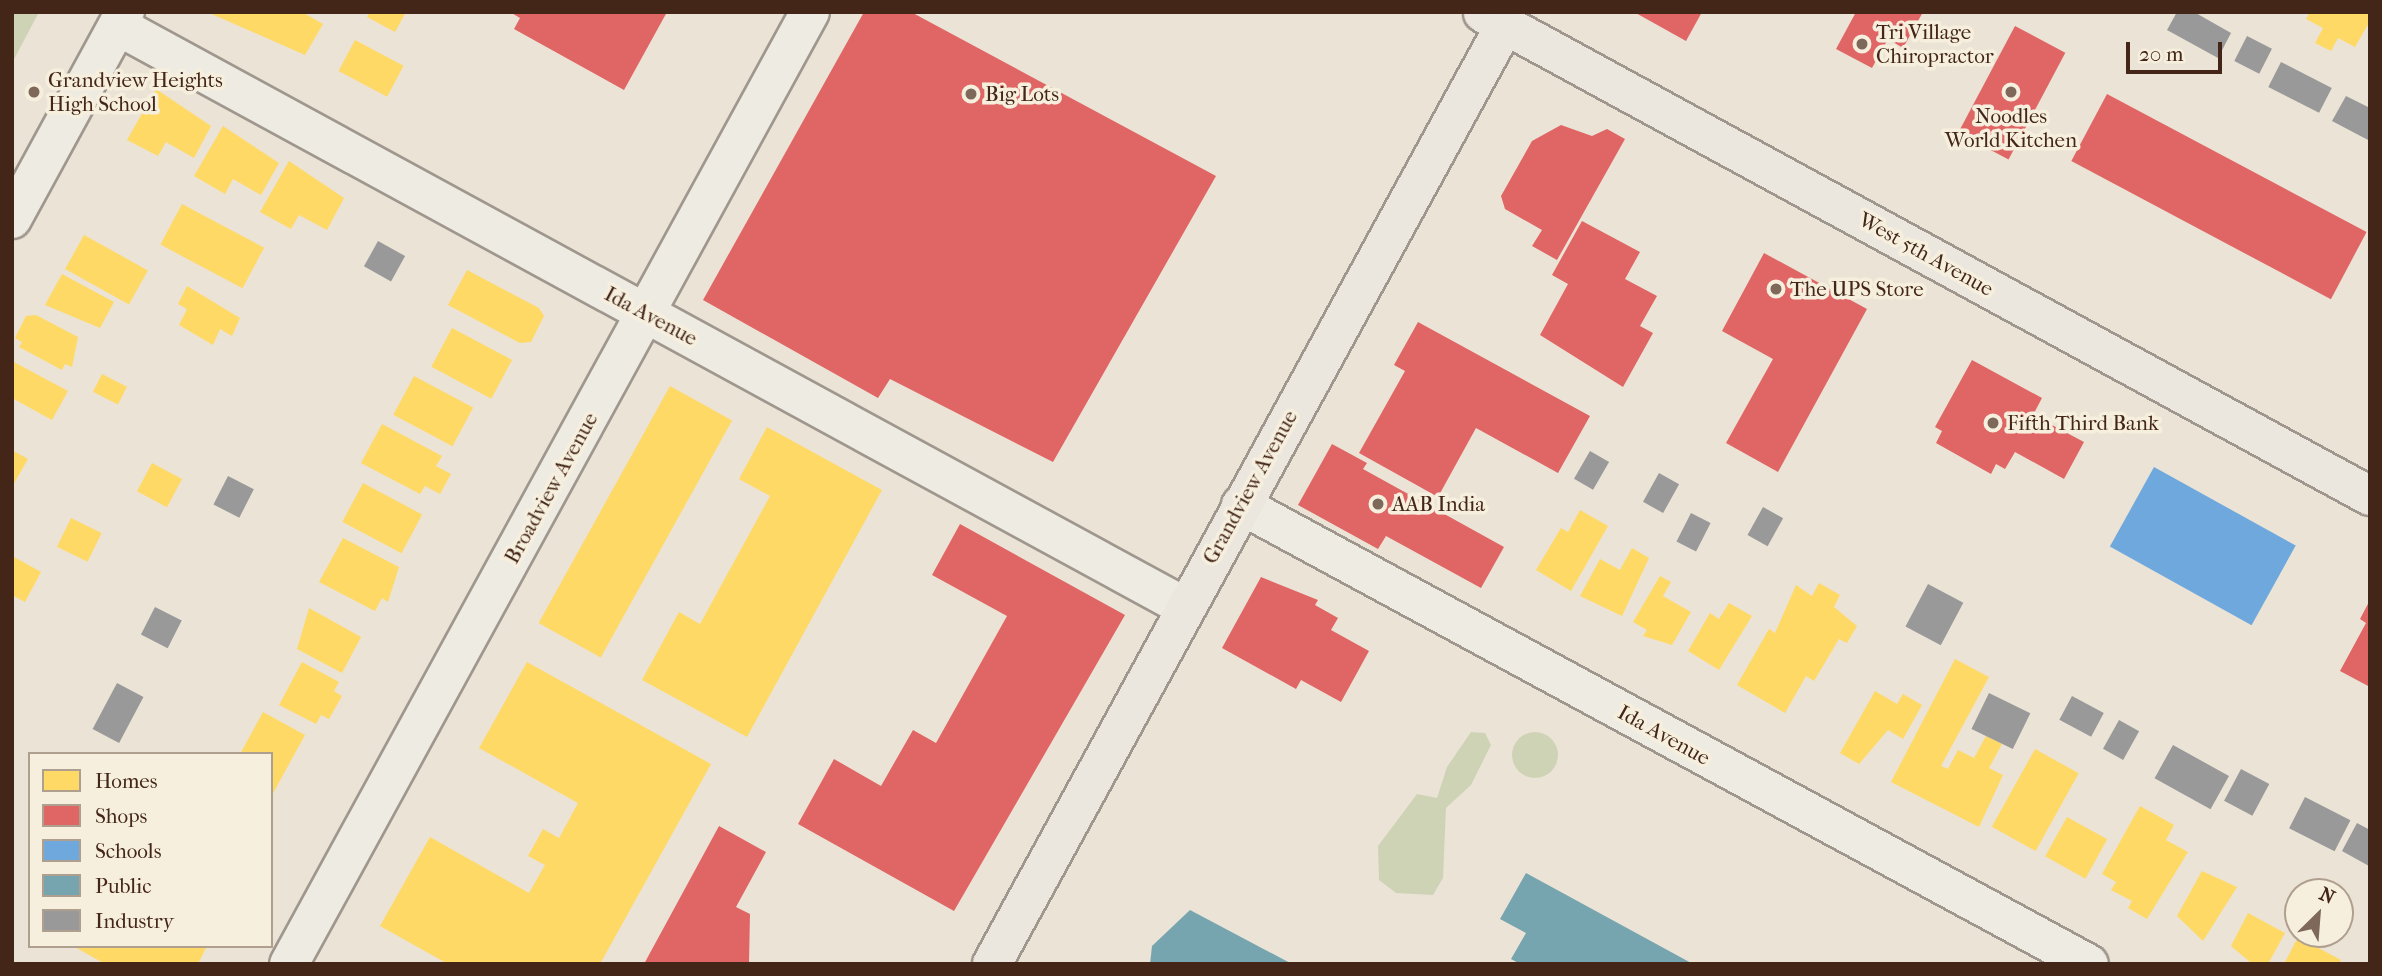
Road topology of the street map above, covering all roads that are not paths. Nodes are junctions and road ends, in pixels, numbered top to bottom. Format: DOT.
graph roads {
  1 [pos="810,12"];
  2 [pos="1499,16"];
  3 [pos="121,19"];
  4 [pos="12,219"];
  5 [pos="646,313"];
  6 [pos="2370,496"];
  7 [pos="1241,505"];
  8 [pos="1185,607"];
  9 [pos="289,964"];
  10 [pos="992,964"];
  11 [pos="2089,964"];
  1 -- 5 [label="street, Broadview Avenue"];
  2 -- 6 [label="main road, West 5th Avenue"];
  2 -- 7 [label="main road, Grandview Avenue"];
  3 -- 4 [label="street"];
  3 -- 5 [label="street, Ida Avenue"];
  5 -- 8 [label="street, Ida Avenue"];
  5 -- 9 [label="street, Broadview Avenue"];
  7 -- 8 [label="main road, Grandview Avenue"];
  7 -- 11 [label="street, Ida Avenue"];
  8 -- 10 [label="main road, Grandview Avenue"];
}
